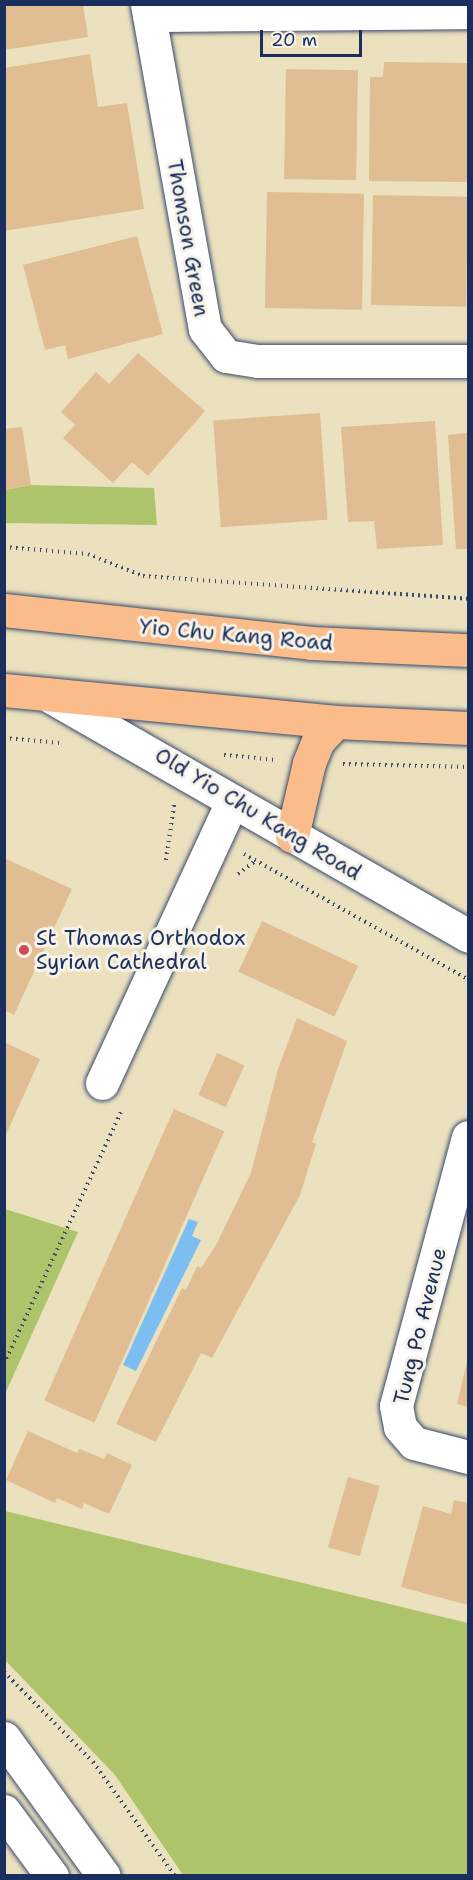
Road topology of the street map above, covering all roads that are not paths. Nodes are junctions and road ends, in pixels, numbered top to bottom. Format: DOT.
graph roads {
  1 [pos="148,10"];
  2 [pos="468,12"];
  3 [pos="468,361"];
  4 [pos="4,610"];
  5 [pos="468,650"];
  6 [pos="4,690"];
  7 [pos="46,694"];
  8 [pos="336,723"];
  9 [pos="468,728"];
  10 [pos="232,802"];
  11 [pos="292,836"];
  12 [pos="468,936"];
  13 [pos="102,1083"];
  14 [pos="467,1146"];
  15 [pos="468,1457"];
  16 [pos="4,1738"];
  17 [pos="4,1811"];
  18 [pos="52,1875"];
  19 [pos="104,1875"];
  1 -- 2 [label="street, Thomson Green"];
  1 -- 3 [label="street, Thomson Green"];
  4 -- 5 [label="main road, Yio Chu Kang Road"];
  6 -- 7 [label="main road"];
  7 -- 8 [label="main road"];
  7 -- 10 [label="street, Old Yio Chu Kang Road"];
  8 -- 9 [label="main road"];
  8 -- 11 [label="main road"];
  10 -- 11 [label="street, Old Yio Chu Kang Road"];
  10 -- 13 [label="street"];
  11 -- 12 [label="street, Old Yio Chu Kang Road"];
  14 -- 15 [label="street, Tung Po Avenue"];
  16 -- 19 [label="street"];
  17 -- 18 [label="street"];
}
